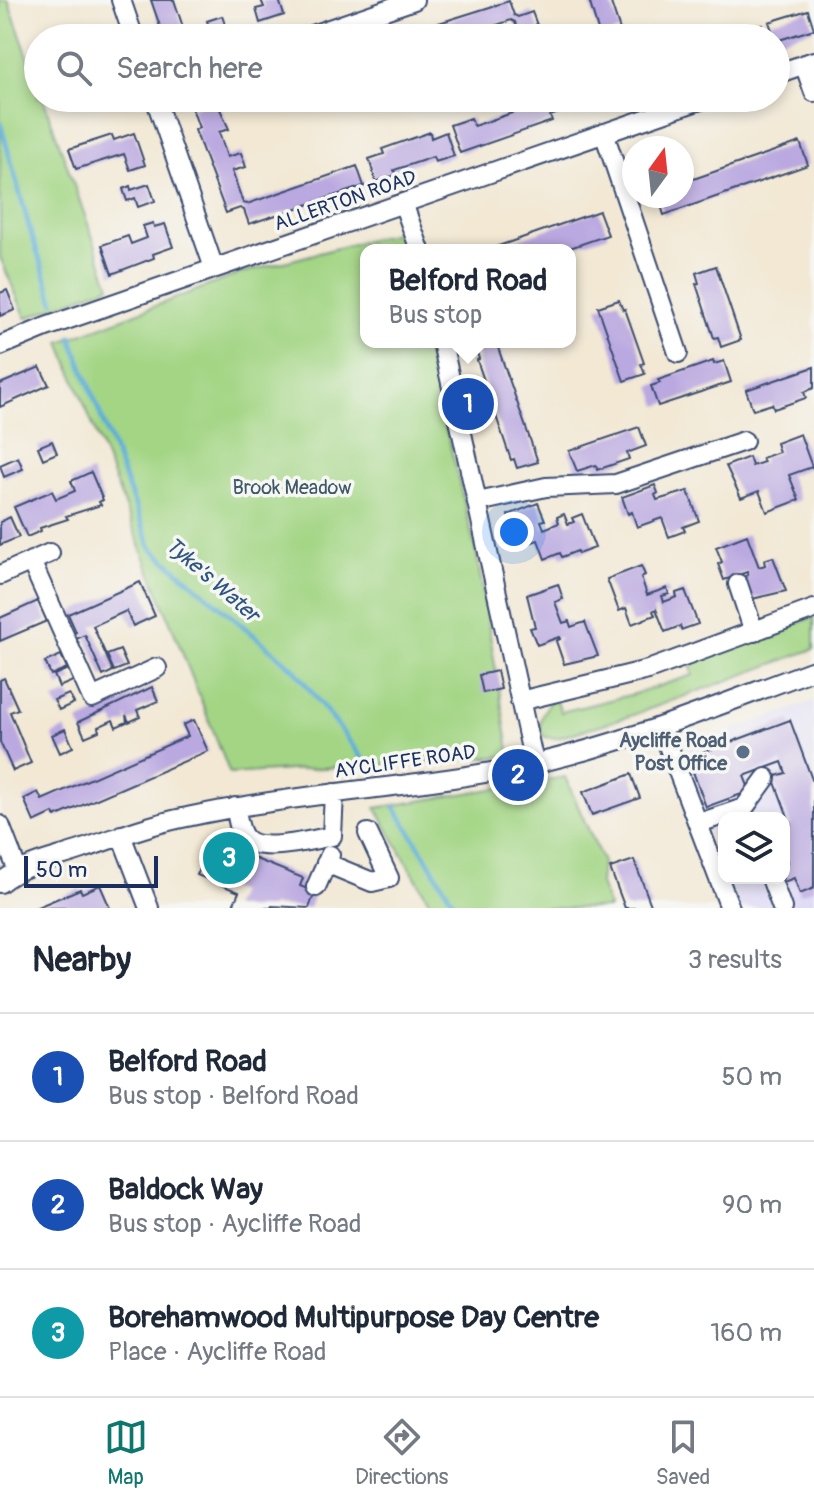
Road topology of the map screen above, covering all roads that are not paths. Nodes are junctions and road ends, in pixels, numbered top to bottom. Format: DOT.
graph roads {
  1 [pos="121,0"];
  2 [pos="414,0"];
  3 [pos="129,24"];
  4 [pos="344,24"];
  5 [pos="809,63"];
  6 [pos="790,69"];
  7 [pos="814,92"];
  8 [pos="160,112"];
  9 [pos="665,112"];
  10 [pos="604,133"];
  11 [pos="403,203"];
  12 [pos="418,244"];
  13 [pos="214,268"];
  14 [pos="0,346"];
  15 [pos="443,348"];
  16 [pos="678,353"];
  17 [pos="744,441"];
  18 [pos="478,502"];
  19 [pos="50,553"];
  20 [pos="31,561"];
  21 [pos="0,575"];
  22 [pos="738,584"];
  23 [pos="814,609"];
  24 [pos="754,632"];
  25 [pos="157,668"];
  26 [pos="812,677"];
  27 [pos="520,701"];
  28 [pos="661,727"];
  29 [pos="534,763"];
  30 [pos="766,778"];
  31 [pos="334,793"];
  32 [pos="235,807"];
  33 [pos="747,812"];
  34 [pos="718,819"];
  35 [pos="699,823"];
  36 [pos="0,825"];
  37 [pos="368,833"];
  38 [pos="121,835"];
  39 [pos="332,836"];
  40 [pos="326,863"];
  41 [pos="17,869"];
  42 [pos="0,883"];
  43 [pos="773,884"];
  44 [pos="316,887"];
  45 [pos="149,908"];
  46 [pos="730,908"];
  47 [pos="782,908"];
  1 -- 3 [label="street"];
  2 -- 4 [label="street"];
  5 -- 6 [label="street"];
  5 -- 7 [label="street"];
  8 -- 13 [label="street"];
  9 -- 10 [label="street, ALLERTON ROAD"];
  10 -- 11 [label="street, ALLERTON ROAD"];
  10 -- 16 [label="street"];
  11 -- 12 [label="street"];
  11 -- 13 [label="street, ALLERTON ROAD"];
  13 -- 14 [label="street, ALLERTON ROAD"];
  15 -- 18 [label="street"];
  17 -- 18 [label="street"];
  18 -- 27 [label="street"];
  19 -- 20 [label="street"];
  20 -- 21 [label="street"];
  20 -- 25 [label="street"];
  22 -- 24 [label="street"];
  23 -- 24 [label="street"];
  24 -- 27 [label="street"];
  26 -- 28 [label="street, AYCLIFFE ROAD"];
  27 -- 29 [label="street"];
  28 -- 29 [label="street, AYCLIFFE ROAD"];
  28 -- 35 [label="street"];
  29 -- 31 [label="street, AYCLIFFE ROAD"];
  30 -- 33 [label="street"];
  31 -- 32 [label="street, AYCLIFFE ROAD"];
  31 -- 39 [label="street"];
  32 -- 38 [label="street, AYCLIFFE ROAD"];
  32 -- 39 [label="street"];
  34 -- 35 [label="street"];
  35 -- 46 [label="street"];
  36 -- 41 [label="street"];
  37 -- 40 [label="street"];
  38 -- 41 [label="street, AYCLIFFE ROAD"];
  38 -- 45 [label="street"];
  39 -- 40 [label="street"];
  40 -- 44 [label="street"];
  41 -- 42 [label="street, AYCLIFFE ROAD"];
  43 -- 47 [label="street"];
}
